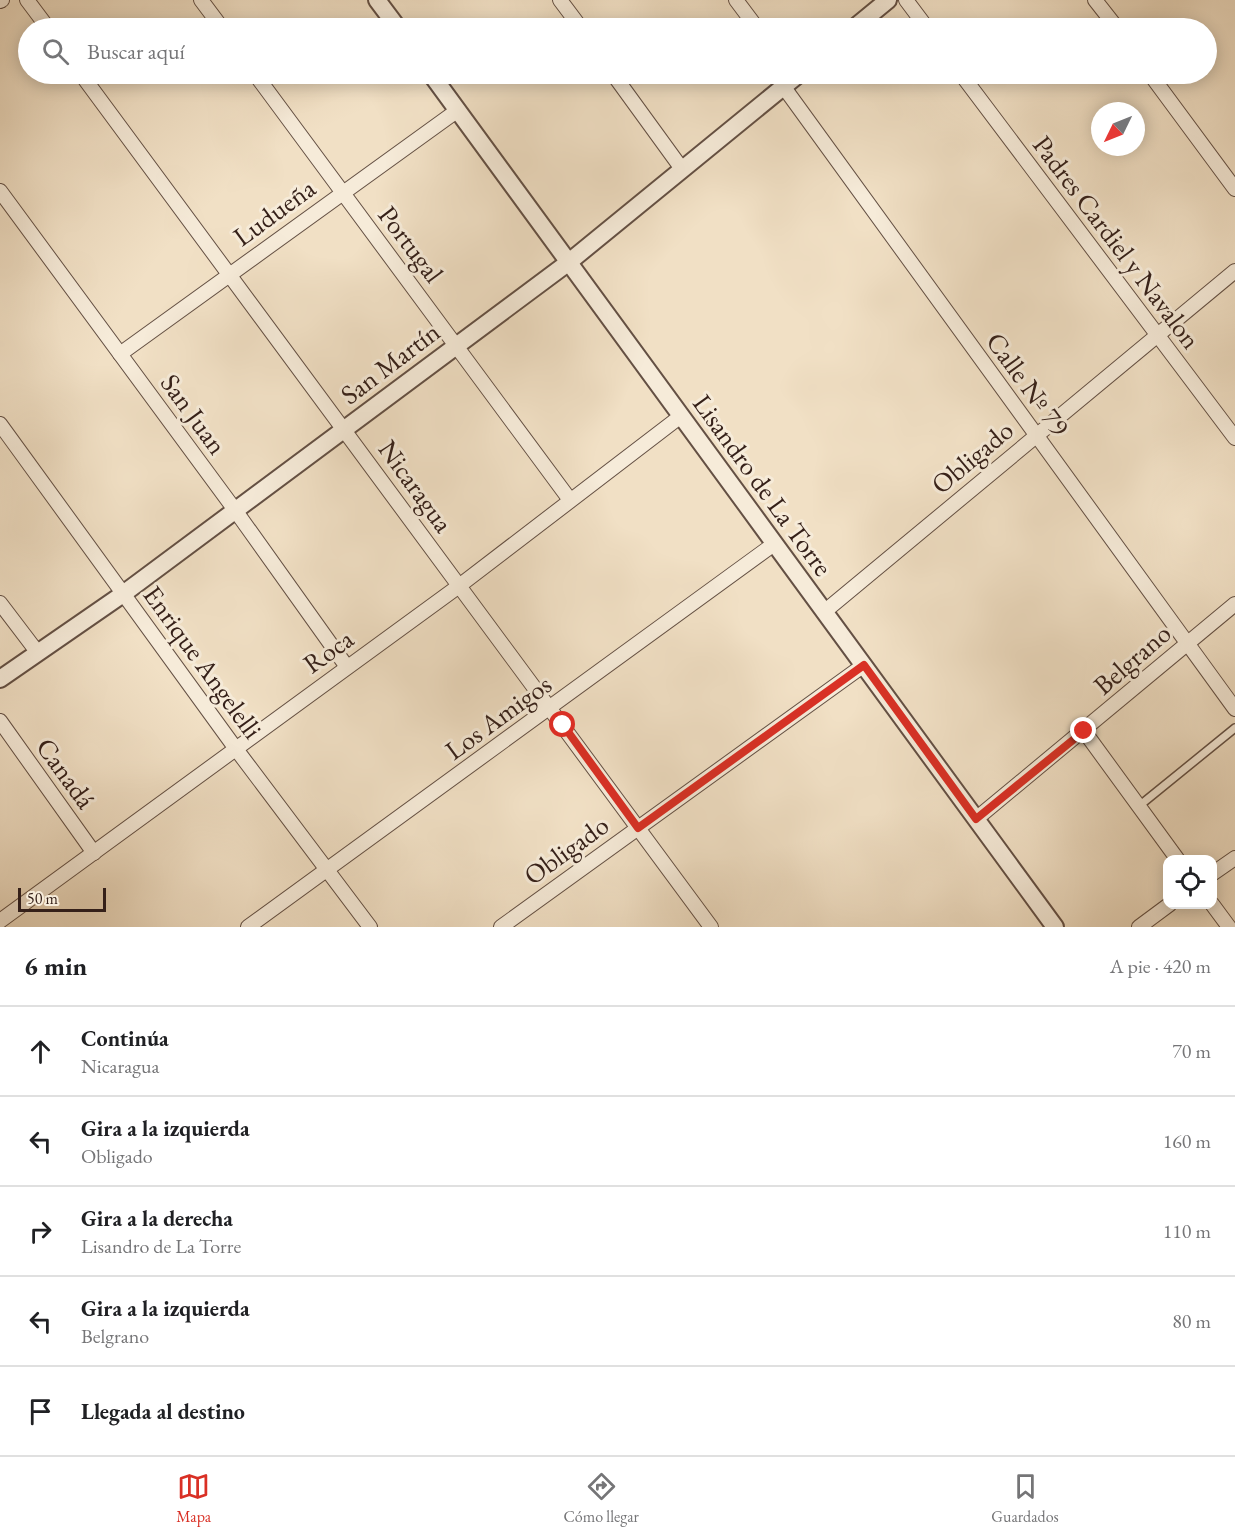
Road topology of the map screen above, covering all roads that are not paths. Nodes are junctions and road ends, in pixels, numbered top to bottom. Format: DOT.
graph roads {
  1 [pos="27,0"];
  2 [pos="201,0"];
  3 [pos="377,0"];
  4 [pos="560,0"];
  5 [pos="736,0"];
  6 [pos="888,0"];
  7 [pos="906,0"];
  8 [pos="1095,0"];
  9 [pos="40,18"];
  10 [pos="214,18"];
  11 [pos="390,18"];
  12 [pos="574,18"];
  13 [pos="750,18"];
  14 [pos="866,18"];
  15 [pos="920,18"];
  16 [pos="1109,18"];
  17 [pos="88,84"];
  18 [pos="262,84"];
  19 [pos="438,84"];
  20 [pos="621,84"];
  21 [pos="784,84"];
  22 [pos="795,84"];
  23 [pos="968,84"];
  24 [pos="1157,84"];
  25 [pos="458,110"];
  26 [pos="682,169"];
  27 [pos="1235,189"];
  28 [pos="0,191"];
  29 [pos="342,192"];
  30 [pos="569,262"];
  31 [pos="1235,271"];
  32 [pos="230,274"];
  33 [pos="1156,336"];
  34 [pos="456,346"];
  35 [pos="120,354"];
  36 [pos="681,416"];
  37 [pos="0,424"];
  38 [pos="344,429"];
  39 [pos="1036,435"];
  40 [pos="1235,438"];
  41 [pos="570,500"];
  42 [pos="235,510"];
  43 [pos="774,544"];
  44 [pos="459,586"];
  45 [pos="123,594"];
  46 [pos="0,603"];
  47 [pos="1235,604"];
  48 [pos="824,612"];
  49 [pos="1186,643"];
  50 [pos="38,653"];
  51 [pos="864,665"];
  52 [pos="347,667"];
  53 [pos="0,679"];
  54 [pos="550,708"];
  55 [pos="1235,709"];
  56 [pos="0,722"];
  57 [pos="1235,728"];
  58 [pos="1084,731"];
  59 [pos="236,749"];
  60 [pos="1139,806"];
  61 [pos="976,819"];
  62 [pos="638,828"];
  63 [pos="94,853"];
  64 [pos="1174,855"];
  65 [pos="1235,858"];
  66 [pos="327,869"];
  67 [pos="1217,871"];
  68 [pos="1163,909"];
  69 [pos="1216,909"];
  70 [pos="0,921"];
  71 [pos="248,927"];
  72 [pos="370,927"];
  73 [pos="501,927"];
  74 [pos="711,927"];
  75 [pos="1055,927"];
  76 [pos="1139,927"];
  77 [pos="1229,927"];
  1 -- 9 [label="street"];
  2 -- 10 [label="street"];
  3 -- 11 [label="street"];
  4 -- 12 [label="street"];
  5 -- 13 [label="street"];
  6 -- 14 [label="street"];
  7 -- 15 [label="street"];
  8 -- 16 [label="street"];
  17 -- 32 [label="street, Nicaragua"];
  18 -- 29 [label="street, Portugal"];
  19 -- 25 [label="street, Lisandro de La Torre"];
  20 -- 26 [label="street"];
  21 -- 26 [label="street, San Martín"];
  22 -- 39 [label="street, Calle Nº 79"];
  23 -- 33 [label="street, Padres Cardiel y Navalon"];
  24 -- 27 [label="street"];
  25 -- 29 [label="street, Ludueña"];
  25 -- 30 [label="street, Lisandro de La Torre"];
  26 -- 30 [label="street, San Martín"];
  28 -- 35 [label="street, San Juan"];
  29 -- 32 [label="street, Ludueña"];
  29 -- 34 [label="street, Portugal"];
  30 -- 34 [label="street, San Martín"];
  30 -- 36 [label="street, Lisandro de La Torre"];
  31 -- 33 [label="street, Obligado"];
  32 -- 35 [label="street, Ludueña"];
  32 -- 38 [label="street, Nicaragua"];
  33 -- 39 [label="street, Obligado"];
  33 -- 40 [label="street, Padres Cardiel y Navalon"];
  34 -- 38 [label="street, San Martín"];
  34 -- 41 [label="street, Portugal"];
  35 -- 42 [label="street, San Juan"];
  36 -- 41 [label="street, Roca"];
  36 -- 43 [label="street, Lisandro de La Torre"];
  37 -- 45 [label="street, Enrique Angelelli"];
  38 -- 42 [label="street, San Martín"];
  38 -- 44 [label="street, Nicaragua"];
  39 -- 48 [label="street, Obligado"];
  39 -- 49 [label="street, Calle Nº 79"];
  41 -- 44 [label="street, Roca"];
  42 -- 45 [label="street, San Martín"];
  42 -- 52 [label="street, San Juan"];
  43 -- 48 [label="street, Lisandro de La Torre"];
  43 -- 54 [label="street, Los Amigos"];
  44 -- 52 [label="street, Roca"];
  44 -- 54 [label="street, Nicaragua"];
  45 -- 50 [label="street, San Martín"];
  45 -- 59 [label="street, Enrique Angelelli"];
  46 -- 50 [label="street"];
  47 -- 49 [label="street, Belgrano"];
  48 -- 51 [label="street, Lisandro de La Torre"];
  49 -- 55 [label="street, Calle Nº 79"];
  49 -- 58 [label="street, Belgrano"];
  50 -- 53 [label="street, San Martín"];
  51 -- 61 [label="street, Lisandro de La Torre"];
  51 -- 62 [label="street, Obligado"];
  52 -- 59 [label="street, Roca"];
  54 -- 62 [label="street, Nicaragua"];
  54 -- 66 [label="street, Los Amigos"];
  56 -- 63 [label="street, Canadá"];
  57 -- 60 [label="lane"];
  58 -- 60 [label="street"];
  58 -- 61 [label="street, Belgrano"];
  59 -- 63 [label="street, Roca"];
  59 -- 66 [label="street, Enrique Angelelli"];
  60 -- 64 [label="street"];
  61 -- 75 [label="street, Lisandro de La Torre"];
  62 -- 73 [label="street, Obligado"];
  62 -- 74 [label="street, Nicaragua"];
  63 -- 70 [label="street, Roca"];
  65 -- 67 [label="street"];
  66 -- 71 [label="street, Los Amigos"];
  66 -- 72 [label="street, Enrique Angelelli"];
  68 -- 76 [label="street"];
  69 -- 77 [label="street"];
}
